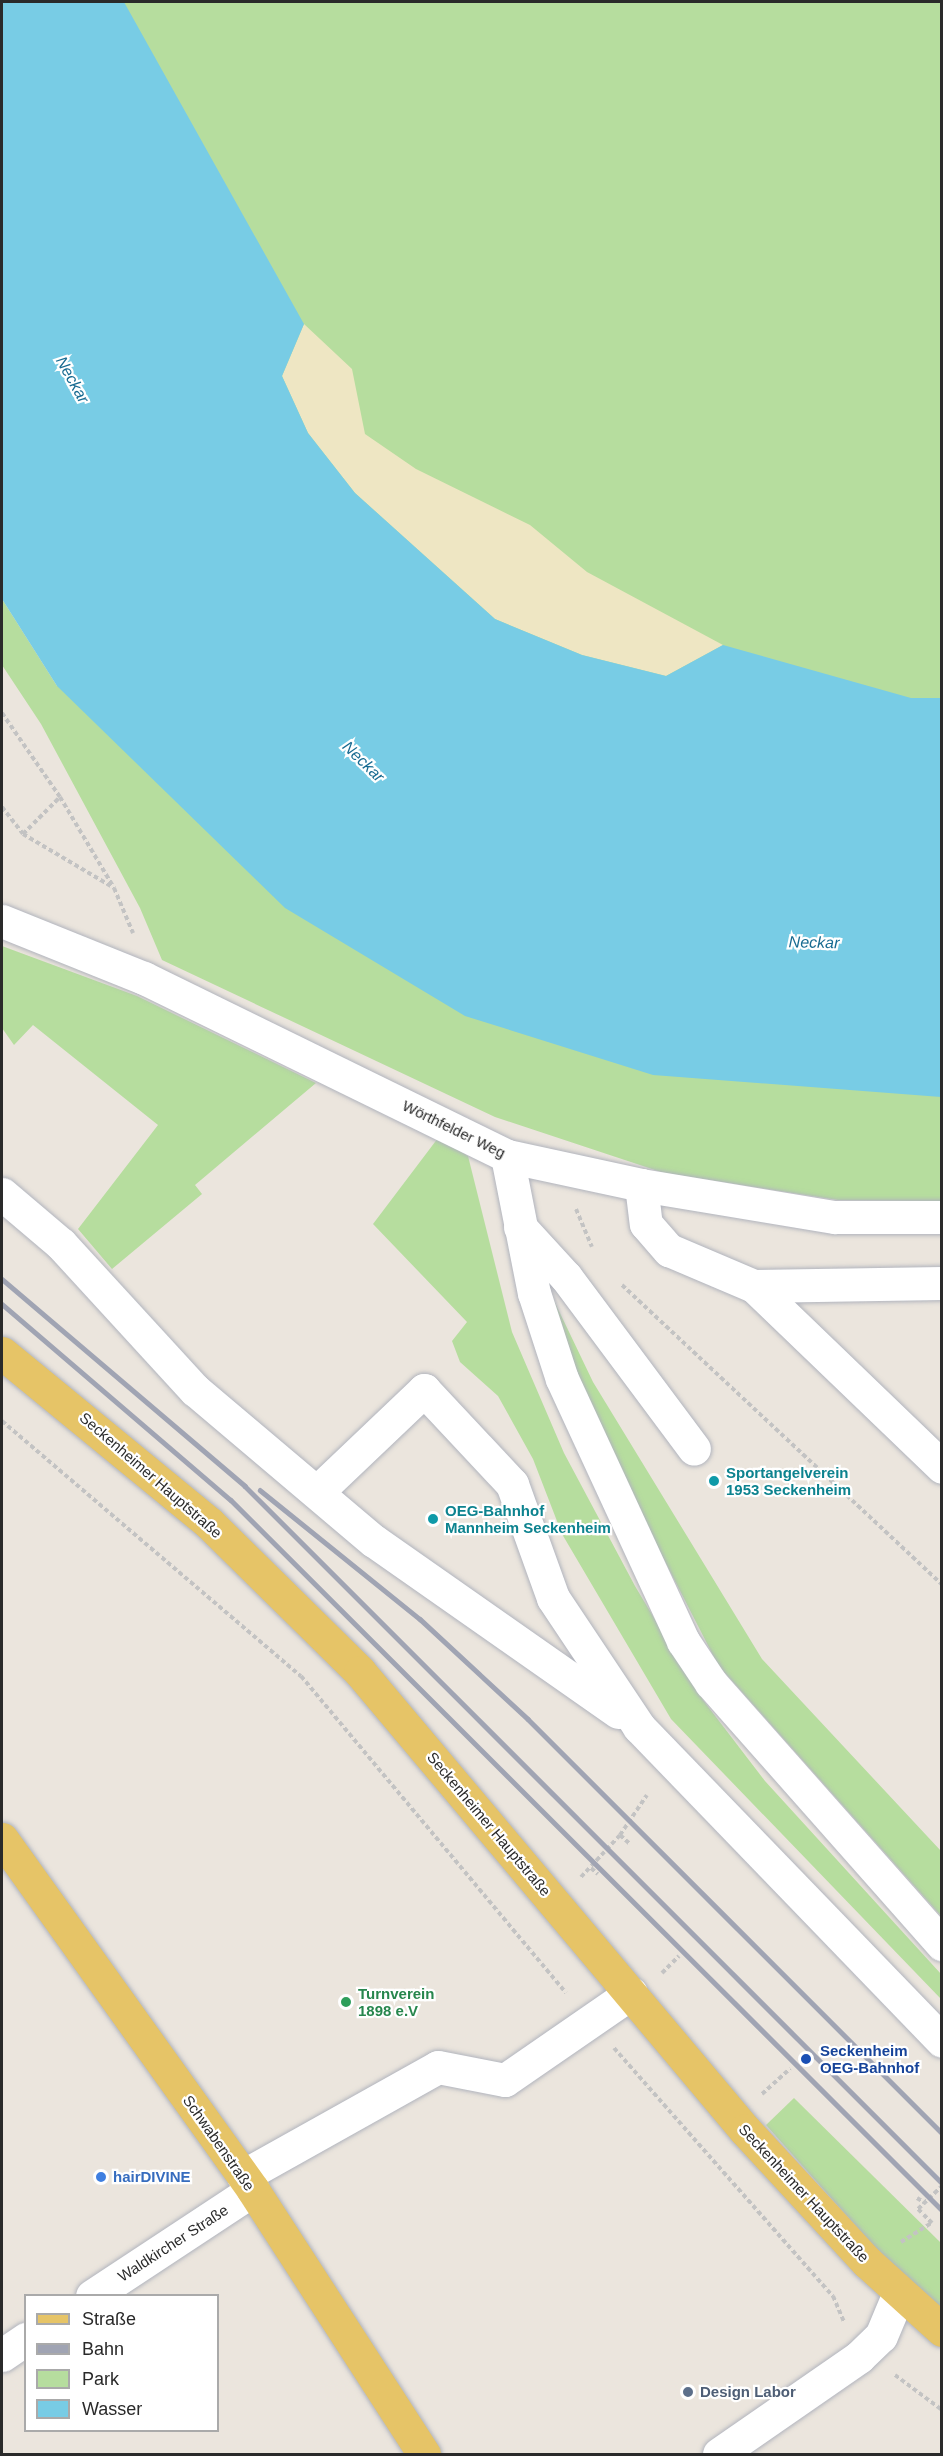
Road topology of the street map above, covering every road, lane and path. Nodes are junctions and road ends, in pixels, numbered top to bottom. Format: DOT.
graph roads {
  1 [pos="2,713"];
  2 [pos="60,796"];
  3 [pos="2,807"];
  4 [pos="23,834"];
  5 [pos="114,888"];
  6 [pos="2,921"];
  7 [pos="144,978"];
  8 [pos="507,1156"];
  9 [pos="560,1170"];
  10 [pos="641,1185"];
  11 [pos="2,1194"];
  12 [pos="942,1217"];
  13 [pos="520,1227"];
  14 [pos="594,1253"];
  15 [pos="616,1280"];
  16 [pos="942,1283"];
  17 [pos="754,1286"];
  18 [pos="2,1353"];
  19 [pos="2,1421"];
  20 [pos="694,1449"];
  21 [pos="942,1467"];
  22 [pos="317,1492"];
  23 [pos="942,1584"];
  24 [pos="639,1727"];
  25 [pos="621,1835"];
  26 [pos="2,1839"];
  27 [pos="630,1844"];
  28 [pos="591,1868"];
  29 [pos="598,1874"];
  30 [pos="942,1944"];
  31 [pos="679,1956"];
  32 [pos="644,1985"];
  33 [pos="591,2021"];
  34 [pos="942,2041"];
  35 [pos="790,2069"];
  36 [pos="777,2081"];
  37 [pos="248,2183"];
  38 [pos="917,2198"];
  39 [pos="925,2203"];
  40 [pos="899,2293"];
  41 [pos="93,2294"];
  42 [pos="833,2296"];
  43 [pos="942,2330"];
  44 [pos="24,2340"];
  45 [pos="2,2355"];
  46 [pos="858,2357"];
  47 [pos="942,2410"];
  48 [pos="424,2454"];
  49 [pos="719,2454"];
  1 -- 2 [label="path"];
  2 -- 4 [label="path"];
  2 -- 5 [label="path"];
  3 -- 4 [label="path"];
  4 -- 5 [label="path"];
  5 -- 7 [label="path"];
  6 -- 7 [label="street, Wörthfelder Weg"];
  7 -- 8 [label="street, Wörthfelder Weg"];
  8 -- 9 [label="street, Wörthfelder Weg"];
  8 -- 13 [label="street"];
  9 -- 10 [label="street, Wörthfelder Weg"];
  9 -- 14 [label="path"];
  10 -- 12 [label="street, Wörthfelder Weg"];
  10 -- 17 [label="street"];
  11 -- 22 [label="street"];
  13 -- 20 [label="street"];
  13 -- 30 [label="street"];
  15 -- 23 [label="path"];
  16 -- 17 [label="street"];
  17 -- 21 [label="street"];
  18 -- 32 [label="main road, Seckenheimer Hauptstraße"];
  19 -- 33 [label="path"];
  22 -- 24 [label="street"];
  22 -- 24 [label="street"];
  24 -- 34 [label="street"];
  25 -- 27 [label="path"];
  26 -- 37 [label="main road, Schwabenstraße"];
  28 -- 29 [label="path"];
  31 -- 32 [label="path"];
  32 -- 33 [label="street, Waldkircher Straße"];
  32 -- 40 [label="main road, Seckenheimer Hauptstraße"];
  33 -- 37 [label="street, Waldkircher Straße"];
  33 -- 42 [label="path"];
  35 -- 36 [label="path"];
  37 -- 41 [label="street, Waldkircher Straße"];
  37 -- 48 [label="main road, Schwabenstraße"];
  38 -- 39 [label="path"];
  40 -- 43 [label="main road, Seckenheimer Hauptstraße"];
  40 -- 46 [label="street"];
  44 -- 45 [label="street"];
  46 -- 47 [label="path"];
  46 -- 49 [label="street"];
}
